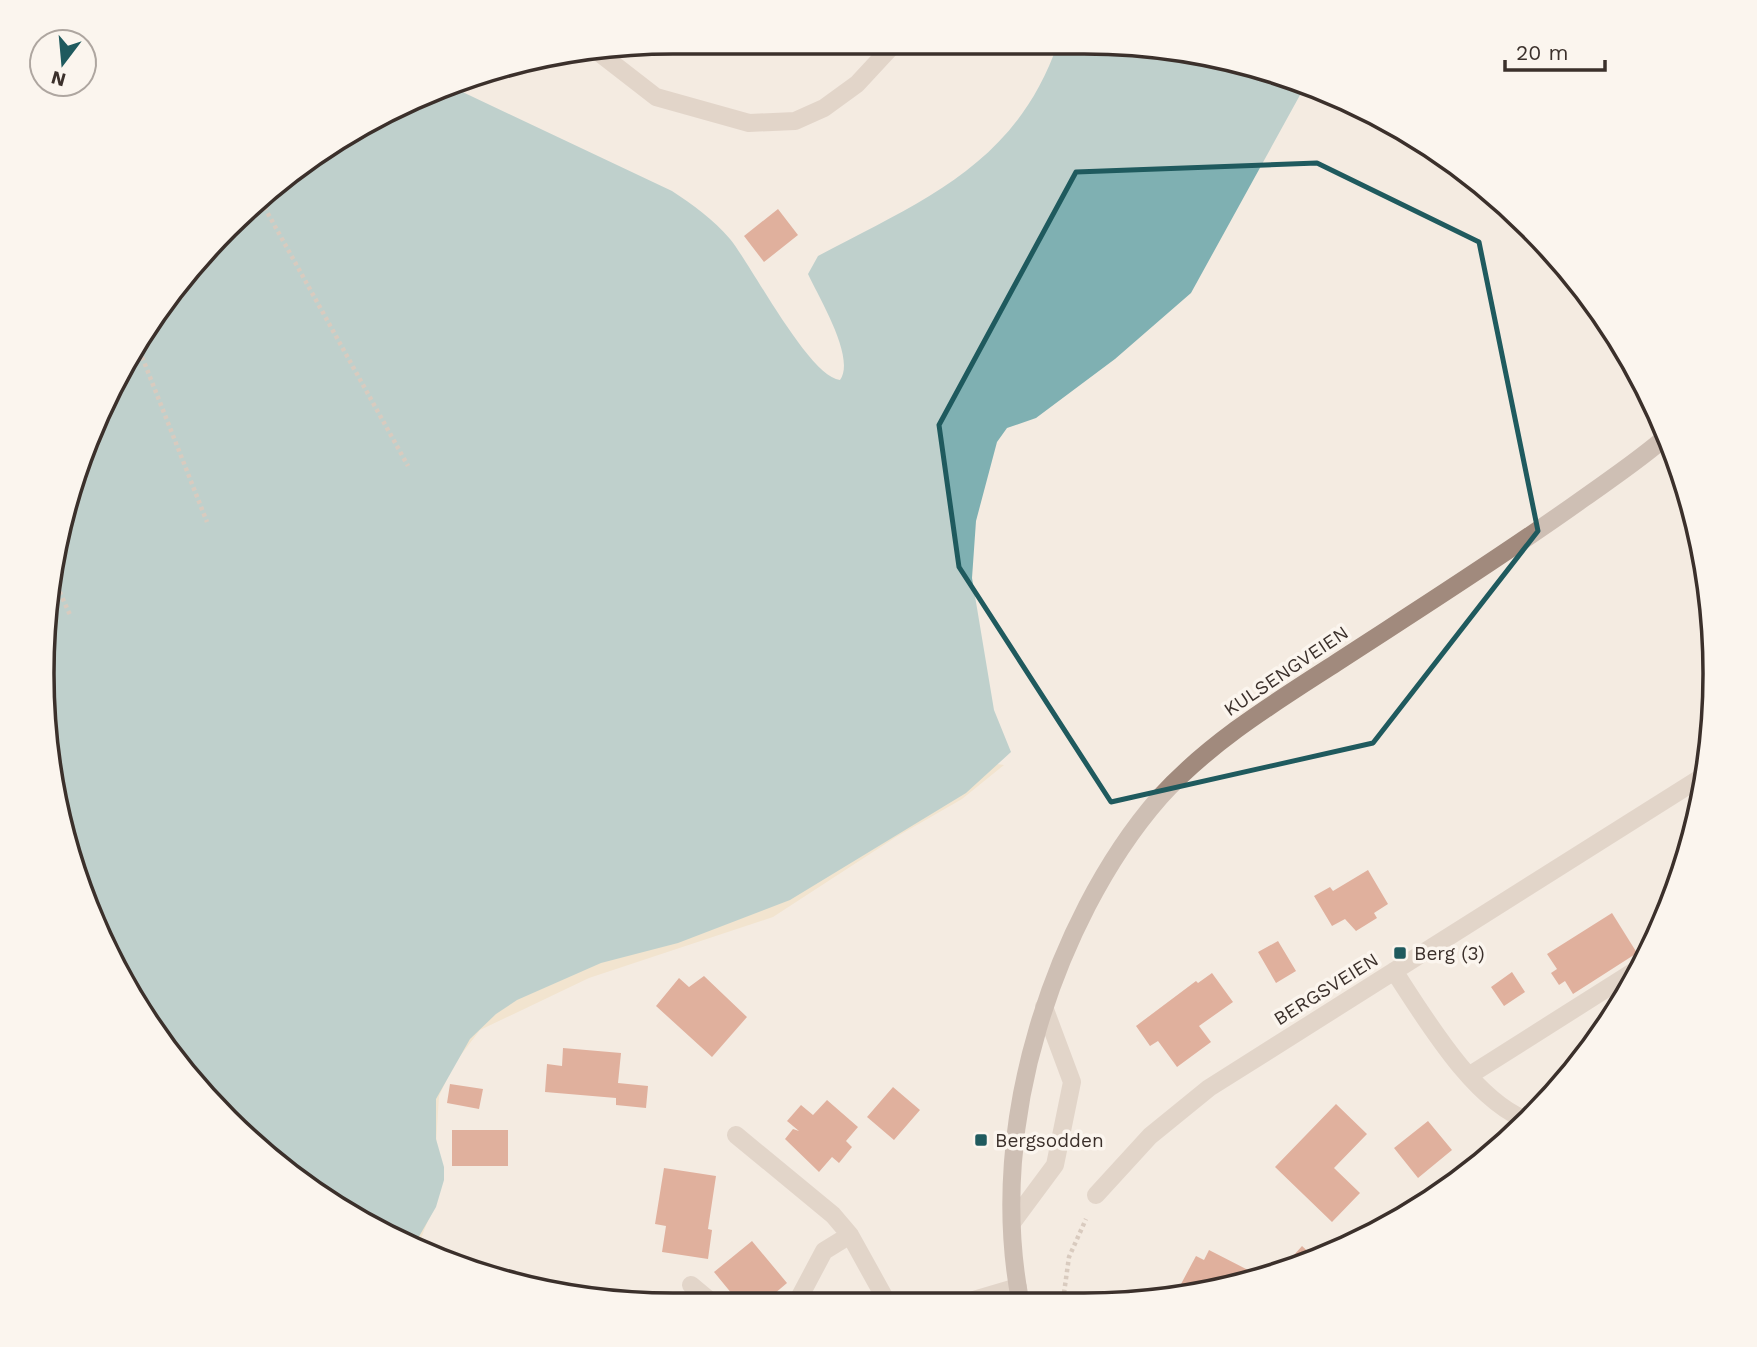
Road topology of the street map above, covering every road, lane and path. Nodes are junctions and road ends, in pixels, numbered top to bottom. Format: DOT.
graph roads {
  1 [pos="885,54"];
  2 [pos="607,59"];
  3 [pos="265,208"];
  4 [pos="142,356"];
  5 [pos="1658,442"];
  6 [pos="408,466"];
  7 [pos="207,522"];
  8 [pos="60,593"];
  9 [pos="70,615"];
  10 [pos="1693,783"];
  11 [pos="1394,971"];
  12 [pos="1622,979"];
  13 [pos="1044,1007"];
  14 [pos="1469,1076"];
  15 [pos="1517,1115"];
  16 [pos="736,1135"];
  17 [pos="1096,1195"];
  18 [pos="1012,1223"];
  19 [pos="850,1236"];
  20 [pos="691,1285"];
  21 [pos="701,1293"];
  22 [pos="802,1293"];
  23 [pos="882,1293"];
  24 [pos="1019,1293"];
  25 [pos="1064,1293"];
  1 -- 2 [label="street"];
  3 -- 6 [label="path"];
  4 -- 7 [label="path"];
  5 -- 13 [label="main road, KULSENGVEIEN"];
  8 -- 9 [label="path"];
  10 -- 11 [label="street, BERGSVEIEN"];
  11 -- 14 [label="street"];
  11 -- 17 [label="street, BERGSVEIEN"];
  12 -- 14 [label="street"];
  13 -- 18 [label="main road, KULSENGVEIEN"];
  13 -- 18 [label="street"];
  14 -- 15 [label="street"];
  16 -- 19 [label="street"];
  17 -- 25 [label="path"];
  18 -- 24 [label="main road, KULSENGVEIEN"];
  19 -- 22 [label="street"];
  19 -- 23 [label="street"];
  20 -- 21 [label="street"];
}
